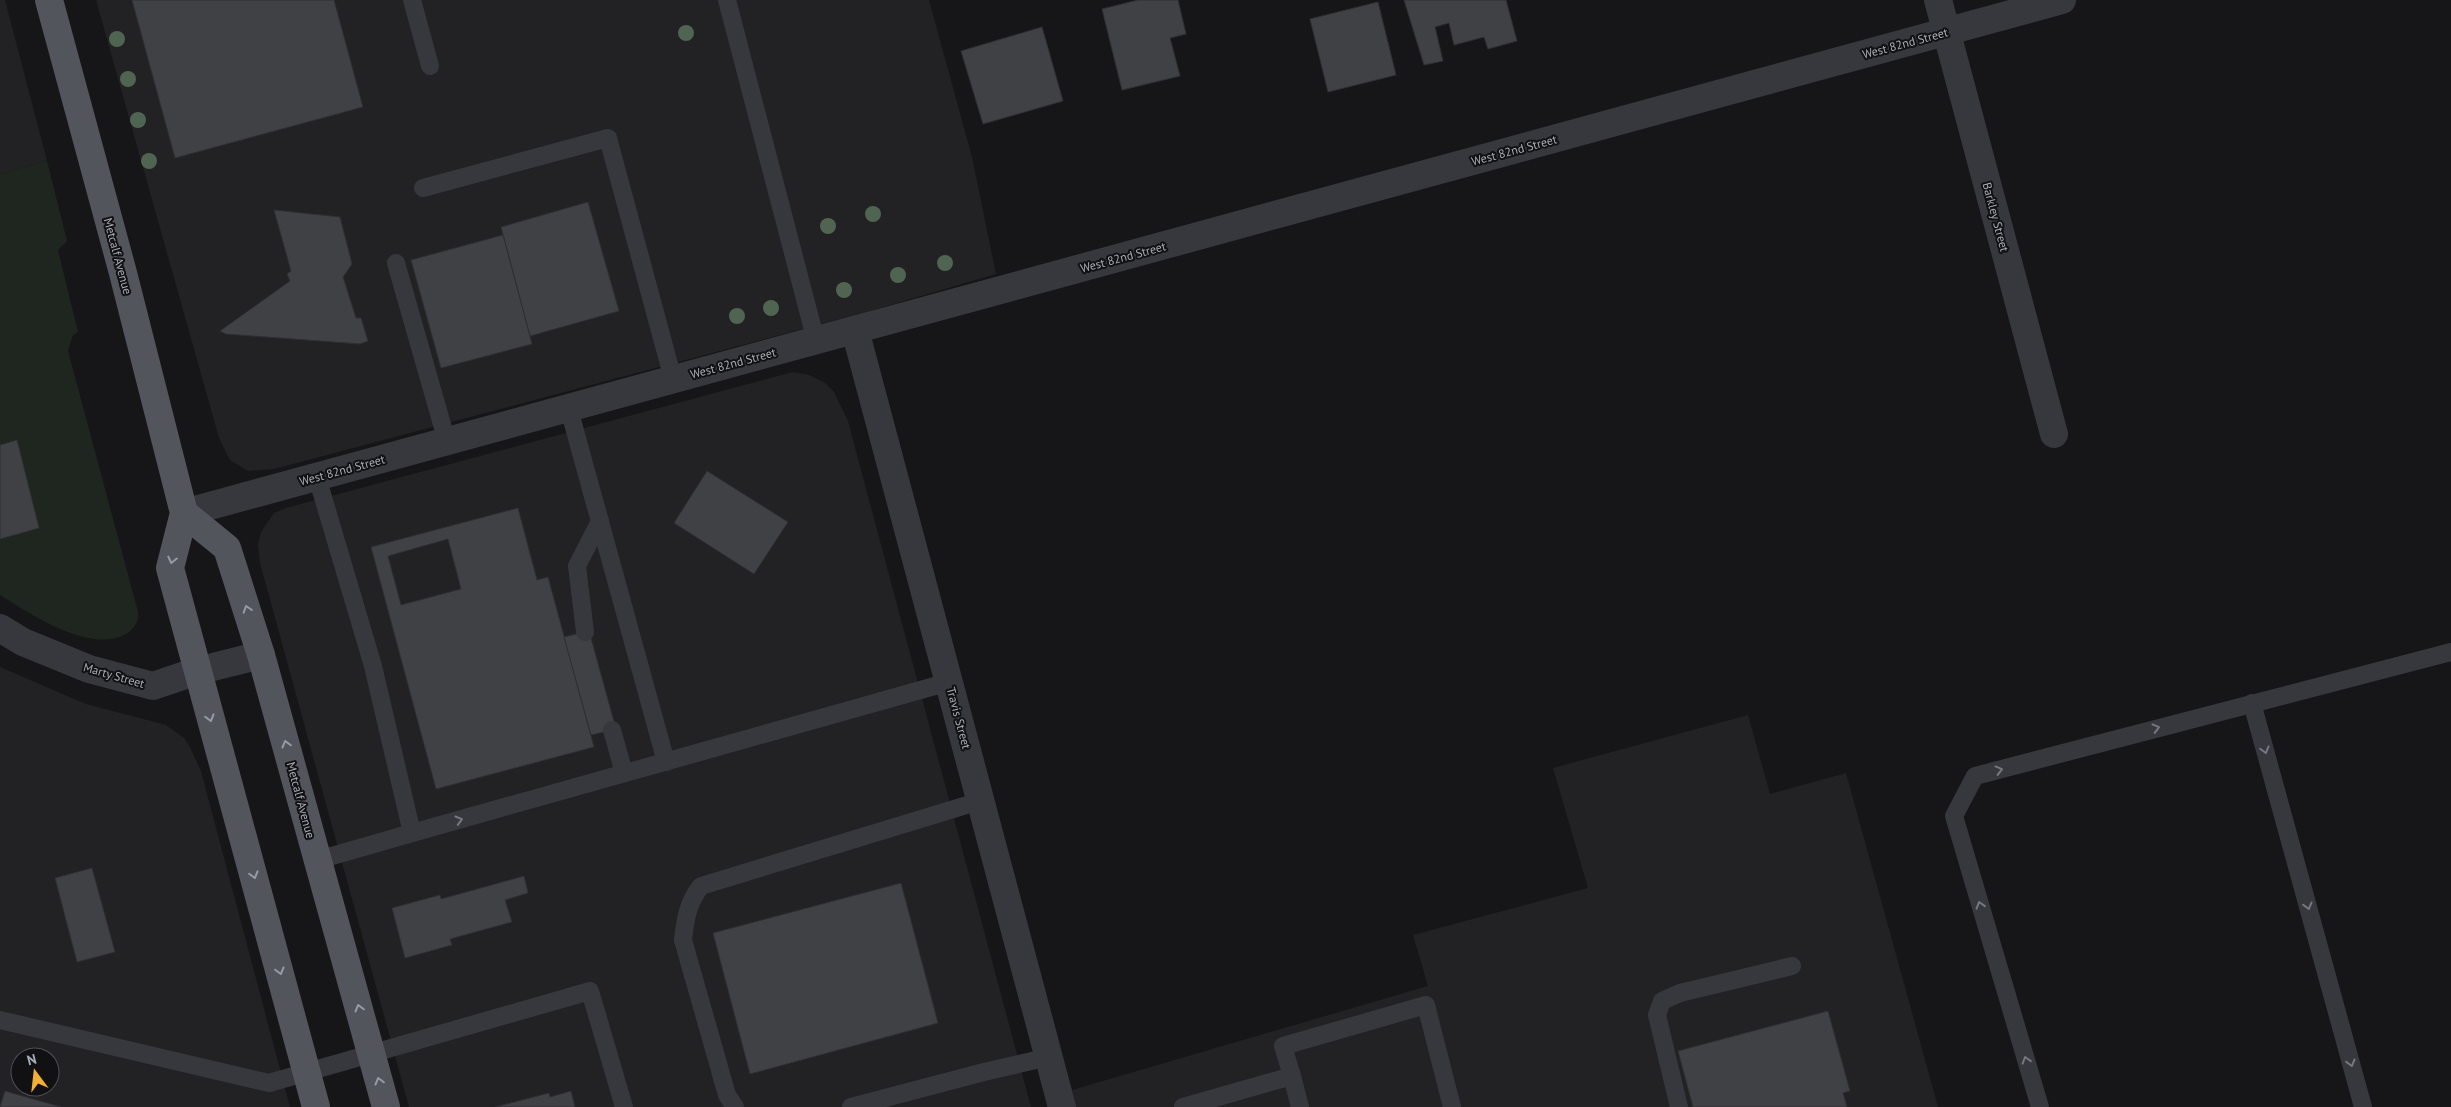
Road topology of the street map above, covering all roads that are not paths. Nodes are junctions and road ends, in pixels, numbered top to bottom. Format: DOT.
graph roads {
  1 [pos="50,0"];
  2 [pos="412,0"];
  3 [pos="727,0"];
  4 [pos="1938,0"];
  5 [pos="2062,0"];
  6 [pos="1946,32"];
  7 [pos="430,66"];
  8 [pos="423,188"];
  9 [pos="396,263"];
  10 [pos="855,330"];
  11 [pos="816,340"];
  12 [pos="673,380"];
  13 [pos="569,410"];
  14 [pos="2054,434"];
  15 [pos="447,442"];
  16 [pos="317,477"];
  17 [pos="184,513"];
  18 [pos="600,521"];
  19 [pos="0,628"];
  20 [pos="585,632"];
  21 [pos="2451,652"];
  22 [pos="261,655"];
  23 [pos="197,671"];
  24 [pos="949,682"];
  25 [pos="2252,703"];
  26 [pos="612,730"];
  27 [pos="666,762"];
  28 [pos="624,773"];
  29 [pos="980,800"];
  30 [pos="412,833"];
  31 [pos="318,860"];
  32 [pos="1792,966"];
  33 [pos="0,1020"];
  34 [pos="372,1055"];
  35 [pos="1048,1057"];
  36 [pos="307,1073"];
  37 [pos="1292,1076"];
  38 [pos="316,1107"];
  39 [pos="386,1107"];
  40 [pos="624,1107"];
  41 [pos="735,1107"];
  42 [pos="851,1107"];
  43 [pos="1062,1107"];
  44 [pos="1183,1107"];
  45 [pos="1300,1107"];
  46 [pos="1452,1107"];
  47 [pos="1679,1107"];
  48 [pos="2040,1107"];
  49 [pos="2363,1107"];
  1 -- 17 [label="main road, Metcalf Avenue"];
  2 -- 7 [label="lane"];
  3 -- 11 [label="lane"];
  4 -- 6 [label="street, Barkley Street"];
  5 -- 6 [label="street, West 82nd Street"];
  6 -- 10 [label="street, West 82nd Street"];
  6 -- 14 [label="street, Barkley Street"];
  8 -- 12 [label="lane"];
  9 -- 15 [label="lane"];
  10 -- 11 [label="street, West 82nd Street"];
  10 -- 24 [label="street, Travis Street"];
  11 -- 12 [label="street, West 82nd Street"];
  12 -- 13 [label="street, West 82nd Street"];
  13 -- 15 [label="street, West 82nd Street"];
  13 -- 18 [label="lane"];
  15 -- 16 [label="street, West 82nd Street"];
  16 -- 17 [label="street, West 82nd Street"];
  16 -- 30 [label="lane"];
  22 -- 17 [label="main road, Metcalf Avenue, one-way"];
  17 -- 23 [label="main road, Metcalf Avenue, one-way"];
  18 -- 20 [label="lane"];
  18 -- 27 [label="lane"];
  19 -- 23 [label="street, Marty Street"];
  21 -- 25 [label="lane"];
  22 -- 23 [label="street, Marty Street"];
  31 -- 22 [label="main road, Metcalf Avenue, one-way"];
  23 -- 36 [label="main road, Metcalf Avenue, one-way"];
  24 -- 27 [label="lane"];
  24 -- 29 [label="street, Travis Street"];
  48 -- 25 [label="lane, one-way"];
  25 -- 49 [label="lane, one-way"];
  26 -- 28 [label="lane"];
  27 -- 28 [label="lane"];
  30 -- 28 [label="lane, one-way"];
  29 -- 35 [label="street, Travis Street"];
  29 -- 41 [label="lane"];
  30 -- 31 [label="lane"];
  34 -- 31 [label="main road, Metcalf Avenue, one-way"];
  32 -- 47 [label="lane"];
  33 -- 36 [label="lane"];
  34 -- 36 [label="lane"];
  39 -- 34 [label="main road, Metcalf Avenue, one-way"];
  34 -- 40 [label="lane"];
  35 -- 42 [label="lane"];
  35 -- 43 [label="street, Travis Street"];
  36 -- 38 [label="main road, Metcalf Avenue"];
  37 -- 44 [label="lane"];
  37 -- 45 [label="lane"];
  37 -- 46 [label="lane"];
}
